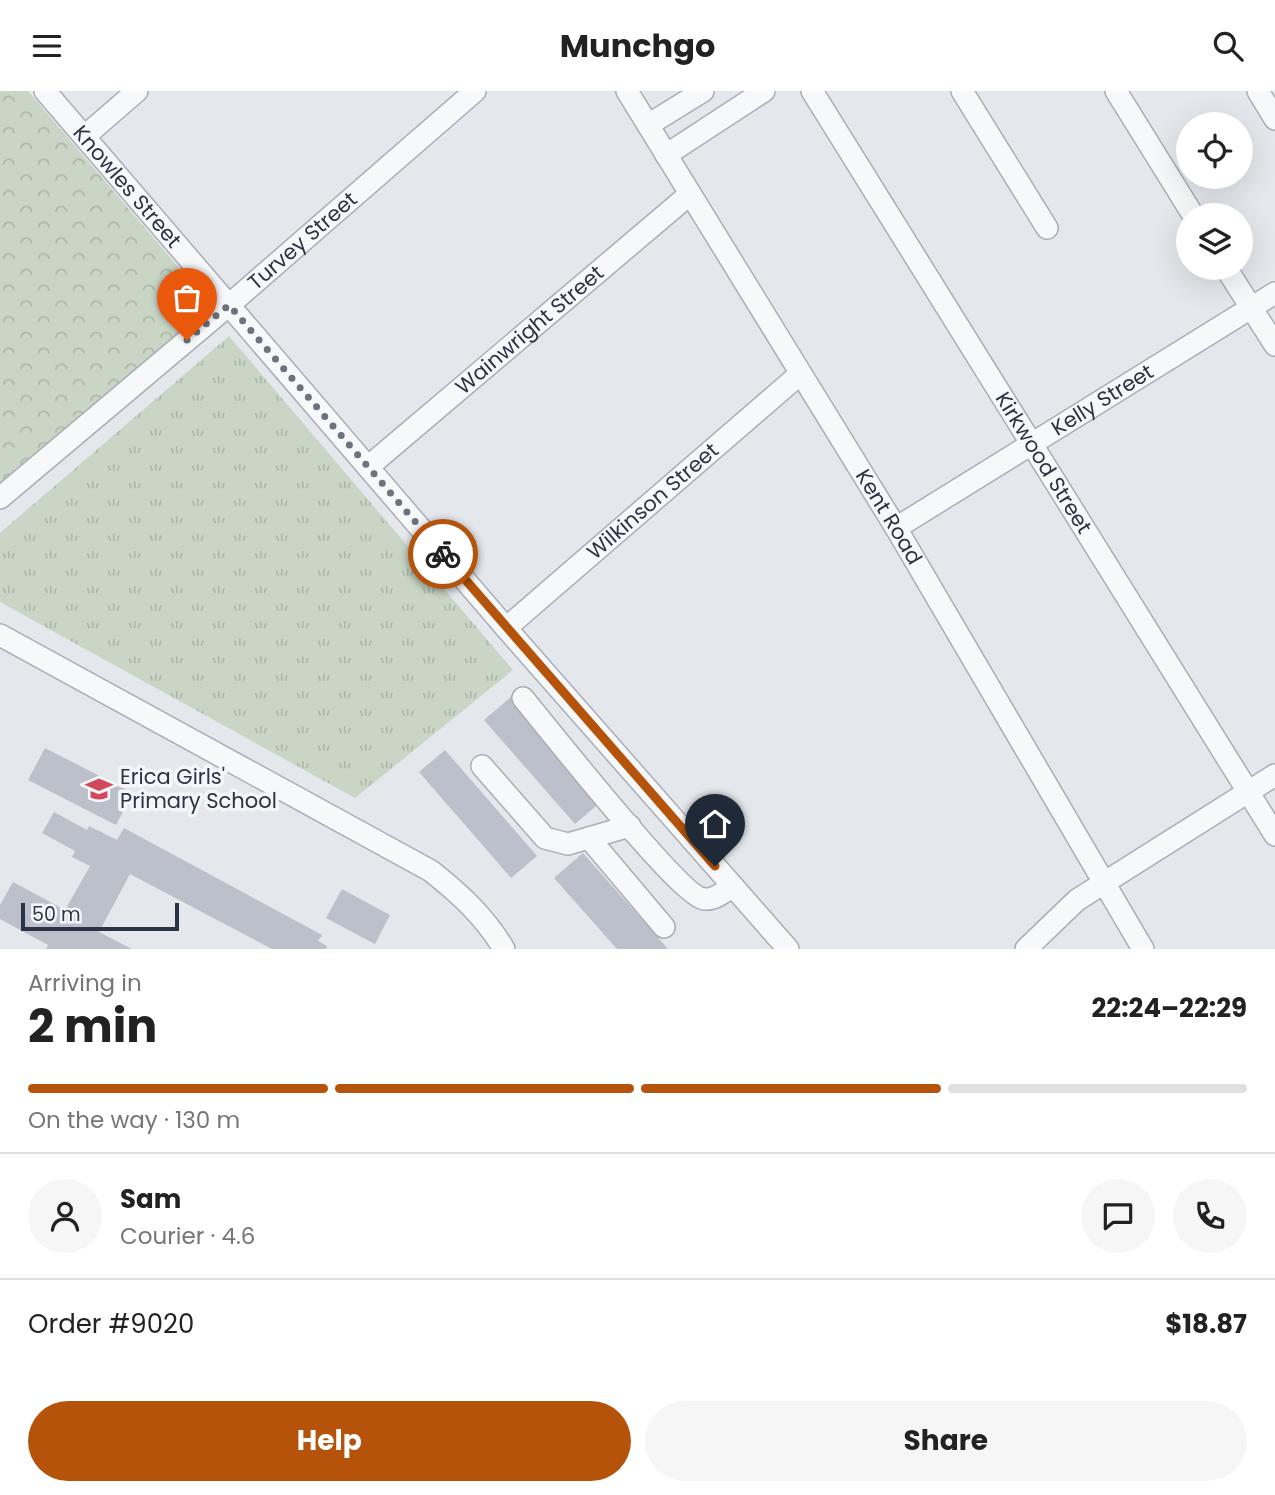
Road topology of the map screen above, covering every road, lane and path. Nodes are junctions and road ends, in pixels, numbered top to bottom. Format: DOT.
graph roads {
  1 [pos="45,91"];
  2 [pos="137,91"];
  3 [pos="475,91"];
  4 [pos="627,91"];
  5 [pos="703,91"];
  6 [pos="764,91"];
  7 [pos="812,91"];
  8 [pos="962,91"];
  9 [pos="1116,91"];
  10 [pos="1258,91"];
  11 [pos="1275,118"];
  12 [pos="648,125"];
  13 [pos="85,136"];
  14 [pos="666,155"];
  15 [pos="690,194"];
  16 [pos="1186,203"];
  17 [pos="1047,228"];
  18 [pos="1234,280"];
  19 [pos="1275,293"];
  20 [pos="229,305"];
  21 [pos="1252,308"];
  22 [pos="1275,345"];
  23 [pos="800,374"];
  24 [pos="1032,446"];
  25 [pos="368,467"];
  26 [pos="0,498"];
  27 [pos="896,528"];
  28 [pos="506,628"];
  29 [pos="0,635"];
  30 [pos="523,698"];
  31 [pos="482,766"];
  32 [pos="1275,775"];
  33 [pos="1247,792"];
  34 [pos="630,826"];
  35 [pos="1275,835"];
  36 [pos="589,838"];
  37 [pos="1103,882"];
  38 [pos="733,886"];
  39 [pos="664,927"];
  40 [pos="504,949"];
  41 [pos="788,949"];
  42 [pos="1026,949"];
  43 [pos="1143,949"];
  1 -- 13 [label="street, Knowles Street"];
  2 -- 13 [label="street"];
  3 -- 20 [label="street, Turvey Street"];
  4 -- 12 [label="street, Kent Road"];
  5 -- 12 [label="street"];
  6 -- 14 [label="street"];
  7 -- 24 [label="street, Kirkwood Street"];
  8 -- 17 [label="street"];
  9 -- 16 [label="street"];
  10 -- 11 [label="street"];
  12 -- 14 [label="street, Kent Road"];
  13 -- 20 [label="street, Knowles Street"];
  14 -- 15 [label="street, Kent Road"];
  15 -- 23 [label="street, Kent Road"];
  15 -- 25 [label="street, Wainwright Street"];
  18 -- 21 [label="street"];
  19 -- 21 [label="street, Kelly Street"];
  20 -- 25 [label="street, Knowles Street"];
  20 -- 26 [label="street, Turvey Street"];
  21 -- 22 [label="street"];
  21 -- 24 [label="street, Kelly Street"];
  23 -- 27 [label="street, Kent Road"];
  23 -- 28 [label="street, Wilkinson Street"];
  24 -- 27 [label="street, Kelly Street"];
  24 -- 33 [label="street, Kirkwood Street"];
  25 -- 28 [label="street, Knowles Street"];
  27 -- 37 [label="street, Kent Road"];
  28 -- 38 [label="street, Knowles Street"];
  29 -- 40 [label="street"];
  30 -- 34 [label="street"];
  31 -- 36 [label="street"];
  32 -- 33 [label="street"];
  33 -- 35 [label="street, Kirkwood Street"];
  33 -- 37 [label="street"];
  34 -- 36 [label="street"];
  34 -- 38 [label="street"];
  36 -- 39 [label="street"];
  37 -- 42 [label="street"];
  37 -- 43 [label="street, Kent Road"];
  38 -- 41 [label="street, Knowles Street"];
}
